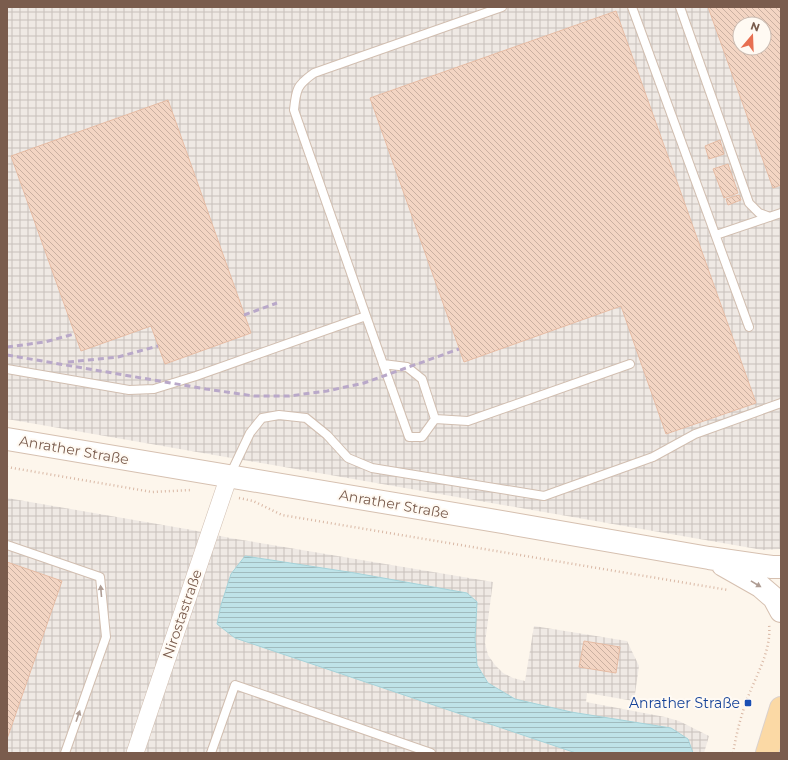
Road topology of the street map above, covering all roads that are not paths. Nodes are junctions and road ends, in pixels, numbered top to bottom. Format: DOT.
graph roads {
  1 [pos="502,7"];
  2 [pos="632,7"];
  3 [pos="680,7"];
  4 [pos="781,213"];
  5 [pos="770,217"];
  6 [pos="716,235"];
  7 [pos="366,316"];
  8 [pos="749,327"];
  9 [pos="383,364"];
  10 [pos="630,364"];
  11 [pos="7,369"];
  12 [pos="781,403"];
  13 [pos="435,419"];
  14 [pos="7,439"];
  15 [pos="226,485"];
  16 [pos="7,545"];
  17 [pos="709,558"];
  18 [pos="781,566"];
  19 [pos="774,615"];
  20 [pos="781,708"];
  21 [pos="65,753"];
  22 [pos="135,753"];
  23 [pos="211,753"];
  24 [pos="431,753"];
  25 [pos="766,753"];
  1 -- 7 [label="lane"];
  2 -- 6 [label="lane"];
  3 -- 5 [label="lane"];
  4 -- 5 [label="lane"];
  5 -- 6 [label="lane"];
  6 -- 8 [label="lane"];
  7 -- 9 [label="lane"];
  7 -- 11 [label="lane"];
  9 -- 13 [label="lane"];
  9 -- 13 [label="lane"];
  10 -- 13 [label="lane"];
  12 -- 15 [label="lane"];
  14 -- 15 [label="main road, Anrather Straße"];
  15 -- 17 [label="main road, Anrather Straße"];
  15 -- 22 [label="street, Nirostastraße"];
  21 -- 16 [label="lane, one-way"];
  17 -- 18 [label="main road, Anrather Straße"];
  17 -- 19 [label="main road, one-way"];
  20 -- 25 [label="main road"];
  23 -- 24 [label="lane"];
}
